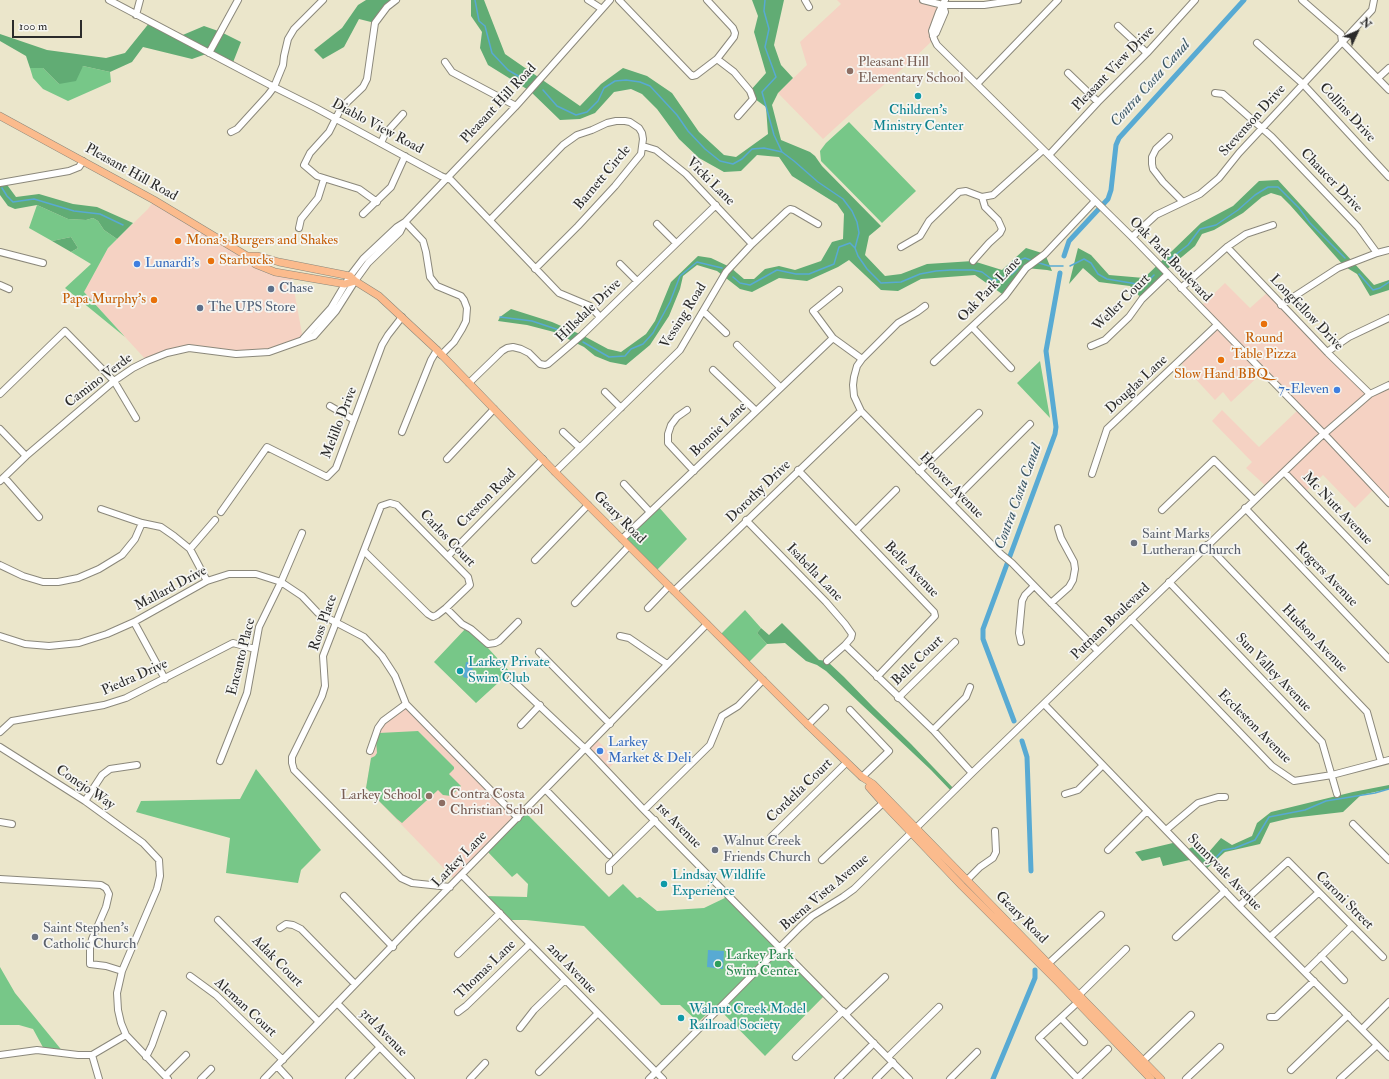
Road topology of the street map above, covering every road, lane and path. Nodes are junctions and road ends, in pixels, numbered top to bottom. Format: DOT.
graph roads {
  1 [pos="109,0"];
  2 [pos="140,0"];
  3 [pos="238,0"];
  4 [pos="321,0"];
  5 [pos="396,0"];
  6 [pos="588,0"];
  7 [pos="610,0"];
  8 [pos="619,0"];
  9 [pos="707,0"];
  10 [pos="805,0"];
  11 [pos="923,0"];
  12 [pos="1018,0"];
  13 [pos="1058,0"];
  14 [pos="1302,0"];
  15 [pos="1374,0"];
  16 [pos="1194,1"];
  17 [pos="944,3"];
  18 [pos="809,7"];
  19 [pos="602,10"];
  20 [pos="136,15"];
  21 [pos="1118,26"];
  22 [pos="1342,42"];
  23 [pos="1257,43"];
  24 [pos="209,53"];
  25 [pos="1147,53"];
  26 [pos="717,59"];
  27 [pos="445,62"];
  28 [pos="1389,68"];
  29 [pos="1068,73"];
  30 [pos="1378,78"];
  31 [pos="977,84"];
  32 [pos="1303,84"];
  33 [pos="274,87"];
  34 [pos="1389,90"];
  35 [pos="1215,93"];
  36 [pos="1098,102"];
  37 [pos="516,106"];
  38 [pos="403,114"];
  39 [pos="0,116"];
  40 [pos="738,116"];
  41 [pos="336,120"];
  42 [pos="1262,129"];
  43 [pos="231,132"];
  44 [pos="1169,137"];
  45 [pos="381,143"];
  46 [pos="643,146"];
  47 [pos="1044,150"];
  48 [pos="1049,155"];
  49 [pos="405,156"];
  50 [pos="83,161"];
  51 [pos="1389,177"];
  52 [pos="447,178"];
  53 [pos="324,179"];
  54 [pos="0,183"];
  55 [pos="982,197"];
  56 [pos="377,202"];
  57 [pos="1183,202"];
  58 [pos="716,205"];
  59 [pos="1099,205"];
  60 [pos="363,214"];
  61 [pos="490,220"];
  62 [pos="405,222"];
  63 [pos="657,224"];
  64 [pos="818,224"];
  65 [pos="1273,225"];
  66 [pos="299,228"];
  67 [pos="1132,237"];
  68 [pos="676,243"];
  69 [pos="752,244"];
  70 [pos="901,247"];
  71 [pos="1227,247"];
  72 [pos="1389,250"];
  73 [pos="0,252"];
  74 [pos="1377,253"];
  75 [pos="247,256"];
  76 [pos="974,261"];
  77 [pos="44,264"];
  78 [pos="620,264"];
  79 [pos="305,266"];
  80 [pos="536,269"];
  81 [pos="1168,274"];
  82 [pos="353,278"];
  83 [pos="637,281"];
  84 [pos="345,284"];
  85 [pos="0,285"];
  86 [pos="1181,288"];
  87 [pos="9,289"];
  88 [pos="838,290"];
  89 [pos="1281,304"];
  90 [pos="925,306"];
  91 [pos="703,311"];
  92 [pos="402,317"];
  93 [pos="600,317"];
  94 [pos="1389,318"];
  95 [pos="1217,325"];
  96 [pos="972,327"];
  97 [pos="726,334"];
  98 [pos="833,338"];
  99 [pos="303,339"];
  100 [pos="736,345"];
  101 [pos="1091,346"];
  102 [pos="1327,352"];
  103 [pos="439,353"];
  104 [pos="862,359"];
  105 [pos="934,362"];
  106 [pos="1011,368"];
  107 [pos="714,370"];
  108 [pos="114,381"];
  109 [pos="469,383"];
  110 [pos="1389,384"];
  111 [pos="780,387"];
  112 [pos="605,392"];
  113 [pos="0,394"];
  114 [pos="1370,394"];
  115 [pos="330,406"];
  116 [pos="494,408"];
  117 [pos="621,408"];
  118 [pos="687,410"];
  119 [pos="756,411"];
  120 [pos="861,411"];
  121 [pos="979,413"];
  122 [pos="136,418"];
  123 [pos="354,420"];
  124 [pos="1030,424"];
  125 [pos="0,430"];
  126 [pos="402,432"];
  127 [pos="563,432"];
  128 [pos="1324,434"];
  129 [pos="580,448"];
  130 [pos="26,456"];
  131 [pos="447,459"];
  132 [pos="544,460"];
  133 [pos="798,470"];
  134 [pos="919,470"];
  135 [pos="694,471"];
  136 [pos="555,472"];
  137 [pos="1284,472"];
  138 [pos="1092,474"];
  139 [pos="2,479"];
  140 [pos="624,484"];
  141 [pos="896,490"];
  142 [pos="1254,500"];
  143 [pos="951,503"];
  144 [pos="1389,503"];
  145 [pos="588,505"];
  146 [pos="381,506"];
  147 [pos="101,508"];
  148 [pos="1246,508"];
  149 [pos="1162,510"];
  150 [pos="221,512"];
  151 [pos="650,512"];
  152 [pos="39,517"];
  153 [pos="215,520"];
  154 [pos="746,520"];
  155 [pos="142,522"];
  156 [pos="1058,528"];
  157 [pos="856,530"];
  158 [pos="302,533"];
  159 [pos="622,539"];
  160 [pos="1207,545"];
  161 [pos="629,546"];
  162 [pos="190,549"];
  163 [pos="364,551"];
  164 [pos="448,556"];
  165 [pos="536,560"];
  166 [pos="0,564"];
  167 [pos="207,581"];
  168 [pos="1389,581"];
  169 [pos="282,582"];
  170 [pos="1169,582"];
  171 [pos="1034,586"];
  172 [pos="671,588"];
  173 [pos="575,603"];
  174 [pos="1052,603"];
  175 [pos="446,608"];
  176 [pos="648,608"];
  177 [pos="1131,619"];
  178 [pos="134,622"];
  179 [pos="337,622"];
  180 [pos="518,622"];
  181 [pos="707,624"];
  182 [pos="0,636"];
  183 [pos="620,636"];
  184 [pos="955,642"];
  185 [pos="1020,642"];
  186 [pos="845,645"];
  187 [pos="255,649"];
  188 [pos="1098,651"];
  189 [pos="539,652"];
  190 [pos="1389,659"];
  191 [pos="827,662"];
  192 [pos="667,664"];
  193 [pos="877,677"];
  194 [pos="165,679"];
  195 [pos="511,679"];
  196 [pos="763,680"];
  197 [pos="970,688"];
  198 [pos="898,698"];
  199 [pos="406,704"];
  200 [pos="1044,704"];
  201 [pos="540,705"];
  202 [pos="825,708"];
  203 [pos="850,710"];
  204 [pos="610,724"];
  205 [pos="521,725"];
  206 [pos="808,725"];
  207 [pos="933,730"];
  208 [pos="0,732"];
  209 [pos="0,747"];
  210 [pos="585,748"];
  211 [pos="370,751"];
  212 [pos="1389,760"];
  213 [pos="220,761"];
  214 [pos="1381,762"];
  215 [pos="846,763"];
  216 [pos="137,765"];
  217 [pos="1103,765"];
  218 [pos="972,773"];
  219 [pos="1332,774"];
  220 [pos="862,777"];
  221 [pos="546,790"];
  222 [pos="1065,794"];
  223 [pos="1336,794"];
  224 [pos="1225,797"];
  225 [pos="85,801"];
  226 [pos="883,803"];
  227 [pos="644,810"];
  228 [pos="1147,811"];
  229 [pos="518,818"];
  230 [pos="655,820"];
  231 [pos="0,822"];
  232 [pos="12,824"];
  233 [pos="1353,824"];
  234 [pos="1166,830"];
  235 [pos="914,831"];
  236 [pos="995,831"];
  237 [pos="771,836"];
  238 [pos="1108,850"];
  239 [pos="609,855"];
  240 [pos="822,860"];
  241 [pos="1389,860"];
  242 [pos="609,871"];
  243 [pos="462,875"];
  244 [pos="0,879"];
  245 [pos="967,880"];
  246 [pos="450,887"];
  247 [pos="1225,891"];
  248 [pos="1318,892"];
  249 [pos="344,896"];
  250 [pos="1239,906"];
  251 [pos="500,913"];
  252 [pos="1101,915"];
  253 [pos="218,920"];
  254 [pos="1352,926"];
  255 [pos="280,928"];
  256 [pos="1176,937"];
  257 [pos="1270,937"];
  258 [pos="530,944"];
  259 [pos="393,947"];
  260 [pos="780,947"];
  261 [pos="1126,949"];
  262 [pos="458,954"];
  263 [pos="1321,956"];
  264 [pos="1383,957"];
  265 [pos="1048,964"];
  266 [pos="122,971"];
  267 [pos="1305,972"];
  268 [pos="190,976"];
  269 [pos="885,977"];
  270 [pos="565,980"];
  271 [pos="1344,980"];
  272 [pos="1314,981"];
  273 [pos="355,984"];
  274 [pos="1078,998"];
  275 [pos="1389,1002"];
  276 [pos="337,1003"];
  277 [pos="939,1007"];
  278 [pos="458,1012"];
  279 [pos="844,1012"];
  280 [pos="598,1013"];
  281 [pos="163,1014"];
  282 [pos="1348,1014"];
  283 [pos="1191,1015"];
  284 [pos="1270,1017"];
  285 [pos="1061,1018"];
  286 [pos="319,1022"];
  287 [pos="520,1028"];
  288 [pos="1362,1029"];
  289 [pos="126,1035"];
  290 [pos="1084,1042"];
  291 [pos="874,1043"];
  292 [pos="1377,1045"];
  293 [pos="380,1047"];
  294 [pos="1220,1047"];
  295 [pos="1108,1049"];
  296 [pos="978,1052"];
  297 [pos="0,1055"];
  298 [pos="92,1055"];
  299 [pos="186,1055"];
  300 [pos="146,1057"];
  301 [pos="796,1057"];
  302 [pos="888,1057"];
  303 [pos="1389,1057"];
  304 [pos="283,1060"];
  305 [pos="1143,1061"];
  306 [pos="485,1062"];
  307 [pos="893,1062"];
  308 [pos="277,1066"];
  309 [pos="1138,1066"];
  310 [pos="211,1069"];
  311 [pos="1291,1070"];
  312 [pos="539,1072"];
  313 [pos="656,1072"];
  314 [pos="166,1077"];
  315 [pos="99,1079"];
  316 [pos="202,1079"];
  317 [pos="264,1079"];
  318 [pos="290,1079"];
  319 [pos="349,1079"];
  320 [pos="411,1079"];
  321 [pos="470,1079"];
  322 [pos="649,1079"];
  323 [pos="663,1079"];
  324 [pos="838,1079"];
  325 [pos="876,1079"];
  326 [pos="910,1079"];
  327 [pos="950,1079"];
  328 [pos="1078,1079"];
  329 [pos="1151,1079"];
  330 [pos="1161,1079"];
  331 [pos="1186,1079"];
  332 [pos="1340,1079"];
  1 -- 20 [label="street, Diablo View Road"];
  2 -- 20 [label="street"];
  3 -- 24 [label="street"];
  4 -- 33 [label="street"];
  5 -- 41 [label="street"];
  6 -- 19 [label="street"];
  7 -- 19 [label="street, Pleasant Hill Road"];
  8 -- 26 [label="street"];
  9 -- 26 [label="street"];
  10 -- 18 [label="street"];
  11 -- 17 [label="street"];
  12 -- 17 [label="street"];
  13 -- 31 [label="street"];
  14 -- 22 [label="street"];
  15 -- 22 [label="street, Stevenson Drive"];
  16 -- 25 [label="street, Pleasant View Drive"];
  17 -- 31 [label="street, Oak Park Boulevard"];
  19 -- 37 [label="street, Pleasant Hill Road"];
  20 -- 24 [label="street, Diablo View Road"];
  21 -- 25 [label="street"];
  22 -- 30 [label="street"];
  22 -- 32 [label="street, Stevenson Drive"];
  23 -- 32 [label="street, Collins Drive"];
  24 -- 33 [label="street, Diablo View Road"];
  25 -- 36 [label="street, Pleasant View Drive"];
  26 -- 40 [label="street"];
  27 -- 37 [label="street"];
  28 -- 30 [label="street"];
  29 -- 36 [label="street"];
  30 -- 34 [label="street"];
  31 -- 47 [label="street, Oak Park Boulevard"];
  32 -- 42 [label="street, Stevenson Drive"];
  32 -- 51 [label="street, Collins Drive"];
  33 -- 41 [label="street, Diablo View Road"];
  33 -- 43 [label="street"];
  35 -- 42 [label="street, Chaucer Drive"];
  36 -- 48 [label="street, Pleasant View Drive"];
  37 -- 52 [label="street, Pleasant Hill Road"];
  38 -- 45 [label="street"];
  39 -- 50 [label="main road, Pleasant Hill Road"];
  41 -- 45 [label="street, Diablo View Road"];
  41 -- 53 [label="street"];
  42 -- 57 [label="street, Stevenson Drive"];
  42 -- 74 [label="street, Chaucer Drive"];
  44 -- 57 [label="street"];
  45 -- 49 [label="street, Diablo View Road"];
  46 -- 58 [label="street, Vicki Lane"];
  46 -- 61 [label="street, Barnett Circle"];
  46 -- 80 [label="street, Barnett Circle"];
  47 -- 48 [label="street, Oak Park Boulevard"];
  47 -- 55 [label="street"];
  48 -- 59 [label="street, Oak Park Boulevard"];
  49 -- 52 [label="street, Diablo View Road"];
  49 -- 56 [label="street"];
  50 -- 54 [label="street"];
  50 -- 75 [label="main road, Pleasant Hill Road"];
  52 -- 61 [label="street, Diablo View Road"];
  52 -- 62 [label="street, Pleasant Hill Road"];
  53 -- 56 [label="street"];
  53 -- 66 [label="street"];
  55 -- 70 [label="street"];
  55 -- 76 [label="street"];
  56 -- 60 [label="street"];
  57 -- 67 [label="street, Stevenson Drive"];
  58 -- 68 [label="street, Hillsdale Drive"];
  58 -- 69 [label="street, Vicki Lane"];
  59 -- 67 [label="street, Oak Park Boulevard"];
  59 -- 96 [label="street, Oak Park Lane"];
  61 -- 80 [label="street, Diablo View Road"];
  62 -- 82 [label="street, Pleasant Hill Road"];
  62 -- 103 [label="street"];
  63 -- 68 [label="street"];
  64 -- 69 [label="street, Vessing Road"];
  65 -- 71 [label="street"];
  67 -- 81 [label="street, Oak Park Boulevard"];
  68 -- 83 [label="street, Hillsdale Drive"];
  69 -- 91 [label="street, Vessing Road"];
  71 -- 86 [label="street"];
  71 -- 89 [label="street, Longfellow Drive"];
  72 -- 74 [label="street"];
  73 -- 77 [label="street"];
  74 -- 89 [label="street"];
  75 -- 79 [label="main road, Pleasant Hill Road"];
  75 -- 84 [label="main road, Pleasant Hill Road"];
  78 -- 83 [label="street"];
  79 -- 82 [label="main road, Geary Road"];
  80 -- 93 [label="street, Diablo View Road"];
  81 -- 86 [label="street, Oak Park Boulevard"];
  81 -- 101 [label="street, Weller Court"];
  82 -- 84 [label="main road"];
  82 -- 92 [label="main road, Geary Road"];
  82 -- 99 [label="street, Camino Verde"];
  83 -- 93 [label="street, Hillsdale Drive"];
  84 -- 99 [label="street, Camino Verde"];
  85 -- 87 [label="street"];
  86 -- 95 [label="street, Oak Park Boulevard"];
  88 -- 98 [label="street"];
  89 -- 102 [label="street, Longfellow Drive"];
  90 -- 104 [label="street"];
  91 -- 97 [label="street"];
  91 -- 117 [label="street, Vessing Road"];
  92 -- 103 [label="main road, Geary Road"];
  92 -- 123 [label="street, Melillo Drive"];
  93 -- 109 [label="street, Hillsdale Drive"];
  94 -- 102 [label="street"];
  95 -- 128 [label="street, Oak Park Boulevard"];
  95 -- 138 [label="street, Douglas Lane"];
  96 -- 105 [label="street, Oak Park Lane"];
  96 -- 106 [label="street"];
  98 -- 104 [label="street"];
  98 -- 111 [label="street, Bonnie Lane"];
  99 -- 108 [label="street, Camino Verde"];
  100 -- 111 [label="street"];
  102 -- 114 [label="street, Longfellow Drive"];
  103 -- 109 [label="main road, Geary Road"];
  103 -- 126 [label="street"];
  104 -- 120 [label="street, Hoover Avenue"];
  107 -- 119 [label="street"];
  108 -- 113 [label="street"];
  108 -- 122 [label="street"];
  108 -- 130 [label="street, Camino Verde"];
  109 -- 116 [label="main road, Geary Road"];
  110 -- 114 [label="street, Putnam Boulevard"];
  111 -- 119 [label="street, Bonnie Lane"];
  112 -- 117 [label="street"];
  114 -- 128 [label="street, Putnam Boulevard"];
  115 -- 123 [label="street"];
  116 -- 131 [label="street"];
  116 -- 132 [label="main road, Geary Road"];
  117 -- 129 [label="street, Vessing Road"];
  118 -- 135 [label="street"];
  119 -- 135 [label="street, Bonnie Lane"];
  120 -- 133 [label="street, Dorothy Drive"];
  120 -- 134 [label="street, Hoover Avenue"];
  121 -- 134 [label="street"];
  123 -- 150 [label="street, Melillo Drive"];
  124 -- 143 [label="street"];
  125 -- 130 [label="street"];
  127 -- 129 [label="street"];
  128 -- 137 [label="street, Putnam Boulevard"];
  128 -- 144 [label="street, Oak Park Boulevard"];
  129 -- 136 [label="street, Vessing Road"];
  130 -- 139 [label="street, Camino Verde"];
  132 -- 136 [label="main road, Geary Road"];
  132 -- 164 [label="street, Creston Road"];
  133 -- 154 [label="street, Dorothy Drive"];
  133 -- 157 [label="street, Belle Avenue"];
  134 -- 143 [label="street, Hoover Avenue"];
  135 -- 151 [label="street, Bonnie Lane"];
  136 -- 145 [label="main road, Geary Road"];
  137 -- 142 [label="street, Putnam Boulevard"];
  137 -- 168 [label="street, Mc Nutt Avenue"];
  139 -- 152 [label="street"];
  140 -- 151 [label="street"];
  141 -- 157 [label="street"];
  142 -- 148 [label="street, Putnam Boulevard"];
  142 -- 149 [label="street"];
  143 -- 171 [label="street, Hoover Avenue"];
  145 -- 159 [label="main road, Geary Road"];
  145 -- 165 [label="street"];
  146 -- 163 [label="street, Ross Place"];
  146 -- 164 [label="street, Carlos Court"];
  147 -- 155 [label="street"];
  148 -- 160 [label="street, Putnam Boulevard"];
  148 -- 190 [label="street, Rogers Avenue"];
  151 -- 159 [label="street, Bonnie Lane"];
  153 -- 162 [label="street"];
  154 -- 172 [label="street, Dorothy Drive"];
  154 -- 186 [label="street, Isabella Lane"];
  155 -- 162 [label="street"];
  155 -- 166 [label="street"];
  156 -- 174 [label="street"];
  157 -- 193 [label="street, Belle Avenue"];
  158 -- 169 [label="street, Encanto Place"];
  159 -- 161 [label="main road, Geary Road"];
  160 -- 170 [label="street, Putnam Boulevard"];
  160 -- 214 [label="street, Hudson Avenue"];
  161 -- 172 [label="main road, Geary Road"];
  161 -- 173 [label="street"];
  162 -- 167 [label="street"];
  163 -- 175 [label="street, Carlos Court"];
  163 -- 179 [label="street, Ross Place"];
  164 -- 175 [label="street, Carlos Court"];
  167 -- 169 [label="street, Mallard Drive"];
  167 -- 178 [label="street, Mallard Drive"];
  169 -- 179 [label="street, Mallard Drive"];
  169 -- 187 [label="street, Encanto Place"];
  170 -- 177 [label="street, Putnam Boulevard"];
  170 -- 219 [label="street, Sun Valley Avenue"];
  171 -- 174 [label="street, Hoover Avenue"];
  171 -- 185 [label="street"];
  172 -- 176 [label="street, Dorothy Drive"];
  172 -- 181 [label="main road, Geary Road"];
  174 -- 188 [label="street, Hoover Avenue"];
  175 -- 180 [label="street"];
  177 -- 188 [label="street, Putnam Boulevard"];
  177 -- 219 [label="street, Eccleston Avenue"];
  178 -- 182 [label="street, Mallard Drive"];
  178 -- 194 [label="street"];
  179 -- 199 [label="street, Mallard Drive"];
  179 -- 246 [label="street, Ross Place"];
  181 -- 192 [label="street, Larkey Lane"];
  181 -- 196 [label="main road, Geary Road"];
  183 -- 192 [label="street"];
  184 -- 198 [label="street, Belle Court"];
  186 -- 191 [label="street"];
  186 -- 193 [label="street"];
  187 -- 194 [label="street, Piedra Drive"];
  187 -- 213 [label="street, Encanto Place"];
  188 -- 200 [label="street, Putnam Boulevard"];
  189 -- 204 [label="street"];
  192 -- 204 [label="street, Larkey Lane"];
  193 -- 198 [label="street"];
  194 -- 208 [label="street, Piedra Drive"];
  195 -- 201 [label="street, 1st Avenue"];
  196 -- 206 [label="main road, Geary Road"];
  196 -- 227 [label="street"];
  197 -- 207 [label="street"];
  198 -- 207 [label="street"];
  199 -- 211 [label="street"];
  199 -- 229 [label="street, Mallard Drive"];
  200 -- 217 [label="street, Sunnyvale Avenue"];
  200 -- 218 [label="street, Putnam Boulevard"];
  201 -- 205 [label="street"];
  201 -- 210 [label="street, 1st Avenue"];
  202 -- 206 [label="street"];
  203 -- 220 [label="street"];
  204 -- 210 [label="street, Larkey Lane"];
  206 -- 215 [label="main road, Geary Road"];
  207 -- 218 [label="street"];
  209 -- 225 [label="street, Conejo Way"];
  210 -- 221 [label="street, Larkey Lane"];
  210 -- 227 [label="street, 1st Avenue"];
  212 -- 214 [label="street, Eccleston Avenue"];
  214 -- 219 [label="street, Eccleston Avenue"];
  215 -- 220 [label="main road, Geary Road"];
  215 -- 237 [label="street, Cordelia Court"];
  216 -- 225 [label="street"];
  217 -- 222 [label="street"];
  217 -- 228 [label="street, Sunnyvale Avenue"];
  218 -- 235 [label="street, Putnam Boulevard"];
  219 -- 223 [label="street, Sun Valley Avenue"];
  220 -- 226 [label="main road, Geary Road"];
  220 -- 235 [label="main road, Geary Road"];
  221 -- 229 [label="street, Larkey Lane"];
  221 -- 239 [label="street"];
  224 -- 234 [label="street"];
  225 -- 266 [label="street, Conejo Way"];
  226 -- 235 [label="main road, Geary Road"];
  226 -- 240 [label="street"];
  227 -- 230 [label="street, 1st Avenue"];
  228 -- 234 [label="street, Sunnyvale Avenue"];
  228 -- 238 [label="street"];
  229 -- 243 [label="street, Larkey Lane"];
  230 -- 242 [label="street"];
  230 -- 260 [label="street, 1st Avenue"];
  231 -- 232 [label="street"];
  233 -- 241 [label="street"];
  234 -- 247 [label="street, Sunnyvale Avenue"];
  235 -- 245 [label="main road, Geary Road"];
  235 -- 260 [label="street, Buena Vista Avenue"];
  235 -- 274 [label="main road, Geary Road"];
  236 -- 245 [label="street"];
  243 -- 246 [label="street, Larkey Lane"];
  243 -- 251 [label="street, 2nd Avenue"];
  244 -- 266 [label="street"];
  245 -- 265 [label="main road, Geary Road"];
  246 -- 259 [label="street, Larkey Lane"];
  247 -- 250 [label="street, Sunnyvale Avenue"];
  247 -- 256 [label="street"];
  248 -- 250 [label="street, Caroni Street"];
  248 -- 254 [label="street, Caroni Street"];
  248 -- 257 [label="street"];
  249 -- 259 [label="street"];
  250 -- 257 [label="street, Sunnyvale Avenue"];
  251 -- 258 [label="street, 2nd Avenue"];
  251 -- 262 [label="street"];
  252 -- 265 [label="street"];
  253 -- 286 [label="street, Adak Court"];
  254 -- 263 [label="street"];
  254 -- 264 [label="street, Caroni Street"];
  255 -- 273 [label="street"];
  257 -- 267 [label="street, Sunnyvale Avenue"];
  258 -- 270 [label="street, 2nd Avenue"];
  258 -- 278 [label="street, Thomas Lane"];
  259 -- 273 [label="street, Larkey Lane"];
  260 -- 279 [label="street, 1st Avenue"];
  260 -- 313 [label="street, Buena Vista Avenue"];
  261 -- 274 [label="street"];
  263 -- 267 [label="street"];
  263 -- 271 [label="street"];
  265 -- 274 [label="main road, Geary Road"];
  266 -- 289 [label="street"];
  267 -- 272 [label="street, Sunnyvale Avenue"];
  268 -- 304 [label="street, Aleman Court"];
  269 -- 279 [label="street"];
  270 -- 280 [label="street, 2nd Avenue"];
  270 -- 287 [label="street"];
  272 -- 282 [label="street, Sunnyvale Avenue"];
  272 -- 284 [label="street"];
  273 -- 276 [label="street, Larkey Lane"];
  274 -- 285 [label="street"];
  274 -- 305 [label="main road, Geary Road"];
  274 -- 309 [label="main road, Geary Road"];
  275 -- 288 [label="street"];
  276 -- 286 [label="street, Larkey Lane"];
  276 -- 293 [label="street, 3rd Avenue"];
  277 -- 302 [label="street"];
  279 -- 291 [label="street, 1st Avenue"];
  279 -- 301 [label="street"];
  280 -- 312 [label="street"];
  280 -- 313 [label="street, 2nd Avenue"];
  281 -- 300 [label="street"];
  282 -- 288 [label="street, Sunnyvale Avenue"];
  282 -- 311 [label="street"];
  283 -- 305 [label="street"];
  285 -- 290 [label="street"];
  285 -- 328 [label="street"];
  286 -- 304 [label="street, Larkey Lane"];
  288 -- 292 [label="street, Sunnyvale Avenue"];
  289 -- 298 [label="street"];
  289 -- 300 [label="street"];
  291 -- 302 [label="street, 1st Avenue"];
  291 -- 324 [label="street"];
  292 -- 303 [label="street, Sunnyvale Avenue"];
  292 -- 332 [label="street"];
  293 -- 319 [label="street"];
  293 -- 320 [label="street, 3rd Avenue"];
  294 -- 331 [label="street"];
  295 -- 328 [label="street"];
  296 -- 327 [label="street"];
  297 -- 298 [label="street"];
  298 -- 315 [label="street"];
  299 -- 314 [label="street"];
  300 -- 314 [label="street"];
  302 -- 307 [label="street, 1st Avenue"];
  304 -- 308 [label="street, Larkey Lane"];
  305 -- 309 [label="main road"];
  305 -- 330 [label="main road, Geary Road"];
  306 -- 321 [label="street"];
  307 -- 325 [label="street"];
  307 -- 326 [label="street, 1st Avenue"];
  308 -- 317 [label="street, Larkey Lane"];
  308 -- 318 [label="street"];
  309 -- 329 [label="main road, Geary Road"];
  310 -- 316 [label="street"];
  313 -- 322 [label="street, Buena Vista Avenue"];
  313 -- 323 [label="street, 2nd Avenue"];
}
